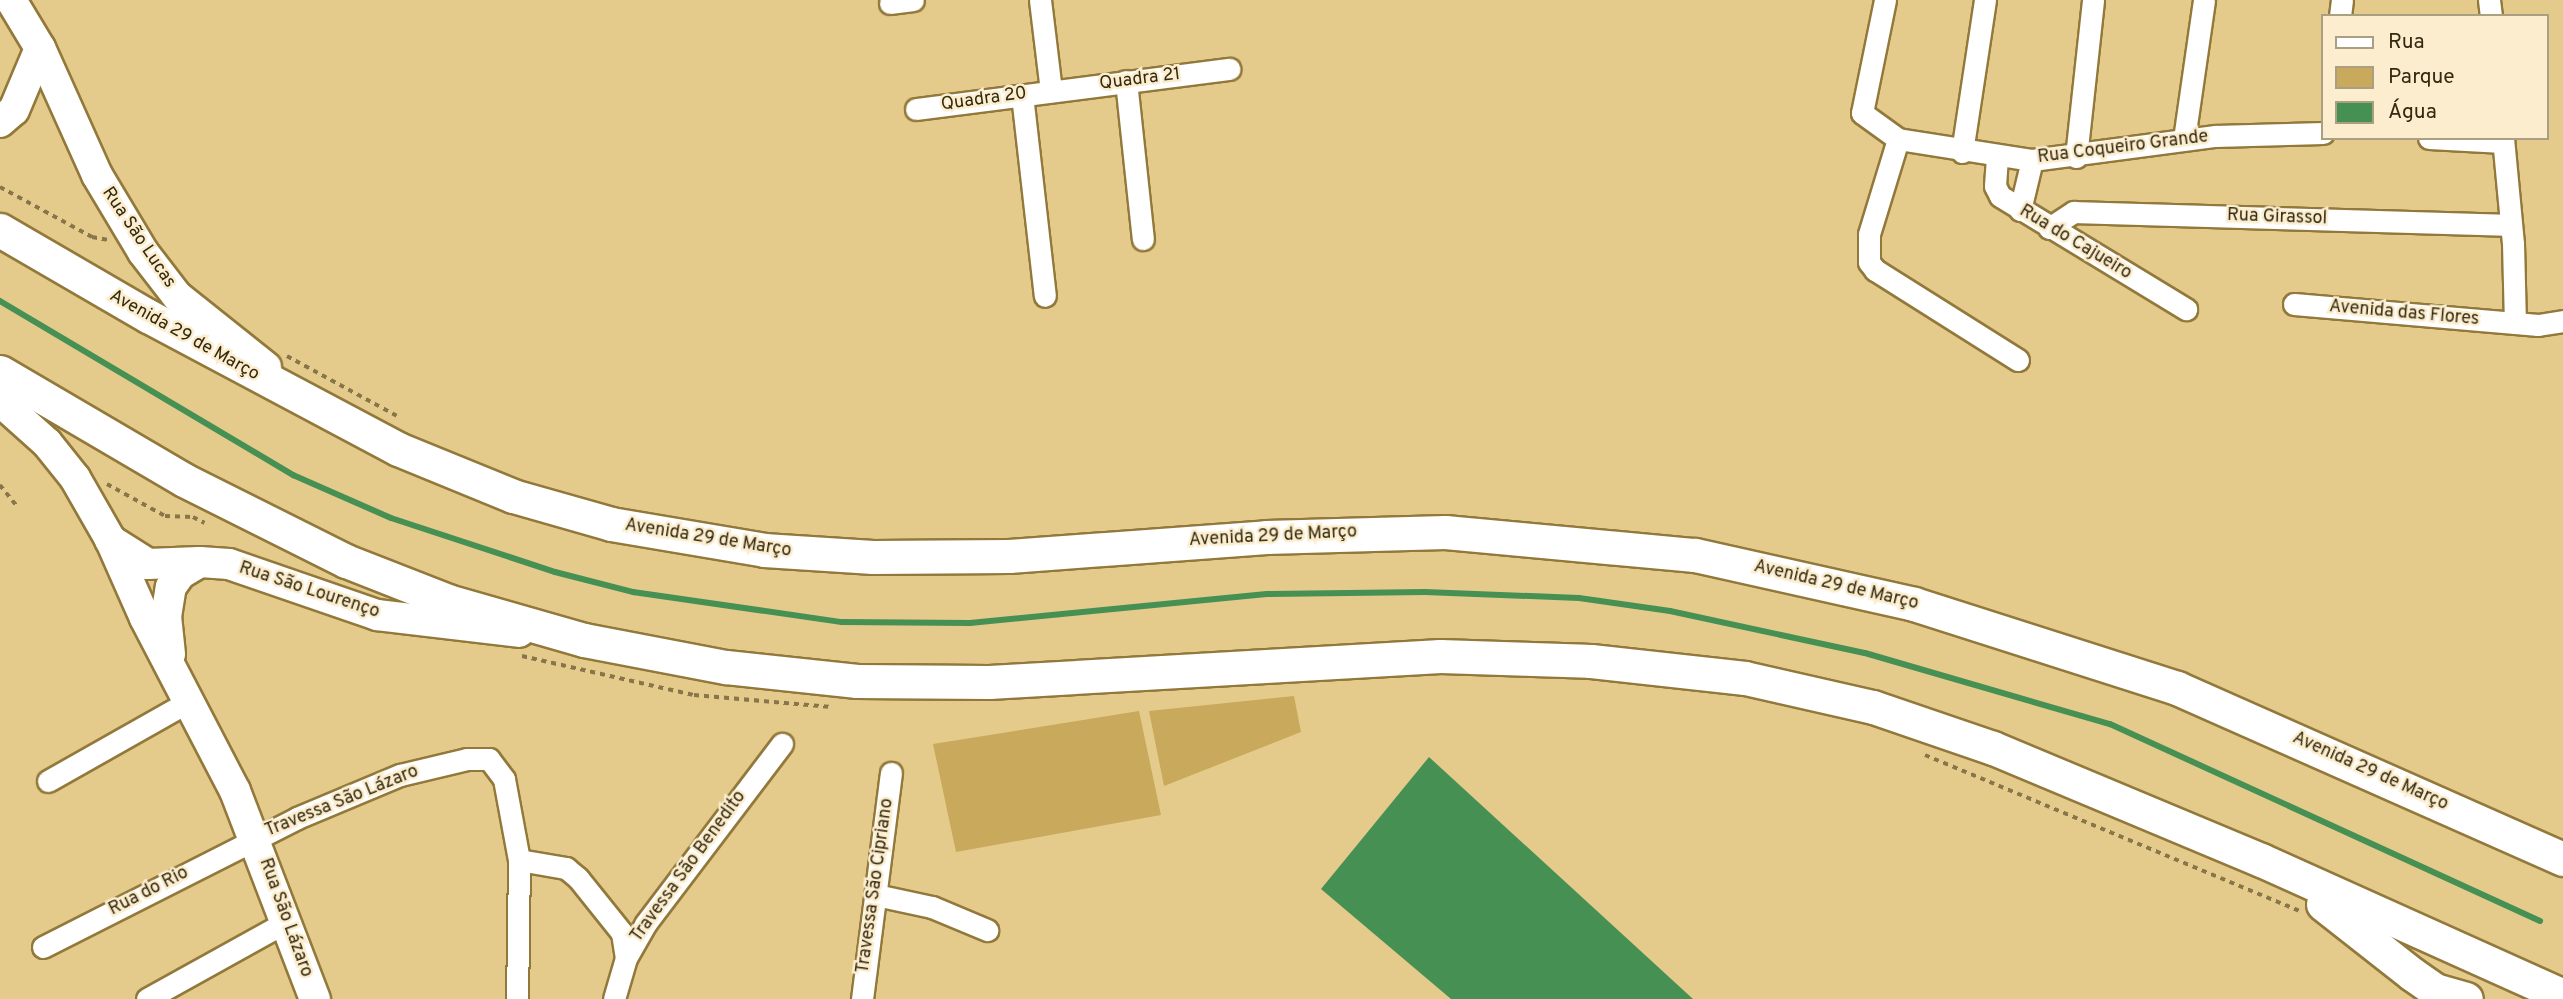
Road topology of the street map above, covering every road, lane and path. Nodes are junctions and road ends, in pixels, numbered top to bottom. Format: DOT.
graph roads {
  1 [pos="12,0"];
  2 [pos="913,0"];
  3 [pos="1040,0"];
  4 [pos="1885,0"];
  5 [pos="1985,0"];
  6 [pos="2093,0"];
  7 [pos="2204,0"];
  8 [pos="890,3"];
  9 [pos="40,48"];
  10 [pos="1229,69"];
  11 [pos="1126,81"];
  12 [pos="1051,91"];
  13 [pos="1022,95"];
  14 [pos="916,109"];
  15 [pos="0,122"];
  16 [pos="2322,132"];
  17 [pos="1898,139"];
  18 [pos="2184,139"];
  19 [pos="2503,140"];
  20 [pos="1962,152"];
  21 [pos="1997,157"];
  22 [pos="2076,157"];
  23 [pos="2032,160"];
  24 [pos="2020,210"];
  25 [pos="2511,225"];
  26 [pos="2049,228"];
  27 [pos="0,230"];
  28 [pos="1143,239"];
  29 [pos="1045,296"];
  30 [pos="2294,304"];
  31 [pos="2186,309"];
  32 [pos="2563,321"];
  33 [pos="2515,323"];
  34 [pos="2018,360"];
  35 [pos="0,372"];
  36 [pos="0,401"];
  37 [pos="323,412"];
  38 [pos="0,485"];
  39 [pos="17,506"];
  40 [pos="110,540"];
  41 [pos="200,562"];
  42 [pos="584,640"];
  43 [pos="173,671"];
  44 [pos="191,700"];
  45 [pos="782,744"];
  46 [pos="891,774"];
  47 [pos="48,781"];
  48 [pos="255,838"];
  49 [pos="2523,841"];
  50 [pos="2563,859"];
  51 [pos="519,860"];
  52 [pos="2262,860"];
  53 [pos="2563,886"];
  54 [pos="876,895"];
  55 [pos="286,922"];
  56 [pos="987,929"];
  57 [pos="43,947"];
  58 [pos="626,958"];
  59 [pos="2558,988"];
  60 [pos="147,999"];
  61 [pos="315,999"];
  62 [pos="517,999"];
  63 [pos="614,999"];
  64 [pos="862,999"];
  65 [pos="2466,999"];
  66 [pos="2512,999"];
  1 -- 9 [label="main road, Rua São Lucas"];
  2 -- 8 [label="street"];
  3 -- 12 [label="street"];
  4 -- 17 [label="street"];
  5 -- 20 [label="street"];
  6 -- 22 [label="street"];
  7 -- 18 [label="street"];
  9 -- 15 [label="main road"];
  9 -- 37 [label="main road, Rua São Lucas"];
  10 -- 11 [label="street, Quadra 21"];
  11 -- 12 [label="street, Quadra 21"];
  11 -- 28 [label="street"];
  12 -- 13 [label="street, Quadra 20"];
  13 -- 14 [label="street, Quadra 20"];
  13 -- 29 [label="street"];
  16 -- 18 [label="street, Rua Coqueiro Grande"];
  17 -- 20 [label="street, Rua Coqueiro Grande"];
  17 -- 34 [label="street"];
  18 -- 22 [label="street, Rua Coqueiro Grande"];
  19 -- 25 [label="street"];
  20 -- 21 [label="street, Rua Coqueiro Grande"];
  21 -- 23 [label="street, Rua Coqueiro Grande"];
  21 -- 24 [label="street, Rua do Cajueiro"];
  22 -- 23 [label="street, Rua Coqueiro Grande"];
  23 -- 24 [label="street"];
  24 -- 26 [label="street, Rua do Cajueiro"];
  25 -- 26 [label="street, Rua Girassol"];
  25 -- 33 [label="street"];
  26 -- 31 [label="street, Rua do Cajueiro"];
  27 -- 37 [label="main road, Avenida 29 de Março"];
  30 -- 33 [label="street, Avenida das Flores"];
  32 -- 33 [label="street, Avenida das Flores"];
  35 -- 42 [label="main road"];
  36 -- 40 [label="main road"];
  37 -- 49 [label="main road, Avenida 29 de Março"];
  38 -- 39 [label="path"];
  40 -- 41 [label="main road, Rua São Lourenço"];
  40 -- 43 [label="main road"];
  41 -- 42 [label="main road, Rua São Lourenço"];
  41 -- 43 [label="main road"];
  42 -- 52 [label="main road"];
  43 -- 44 [label="main road"];
  44 -- 47 [label="street"];
  44 -- 48 [label="main road"];
  45 -- 58 [label="street, Travessa São Benedito"];
  46 -- 54 [label="street, Travessa São Cipriano"];
  48 -- 51 [label="street, Travessa São Lázaro"];
  48 -- 55 [label="main road, Rua São Lázaro"];
  48 -- 57 [label="street, Rua do Rio"];
  49 -- 50 [label="main road, Avenida 29 de Março"];
  49 -- 53 [label="main road"];
  51 -- 58 [label="street"];
  51 -- 62 [label="street"];
  52 -- 59 [label="main road"];
  52 -- 65 [label="main road"];
  54 -- 56 [label="street"];
  54 -- 64 [label="street, Travessa São Cipriano"];
  55 -- 60 [label="street"];
  55 -- 61 [label="main road, Rua São Lázaro"];
  58 -- 63 [label="street, Travessa São Benedito"];
  59 -- 66 [label="main road"];
}
